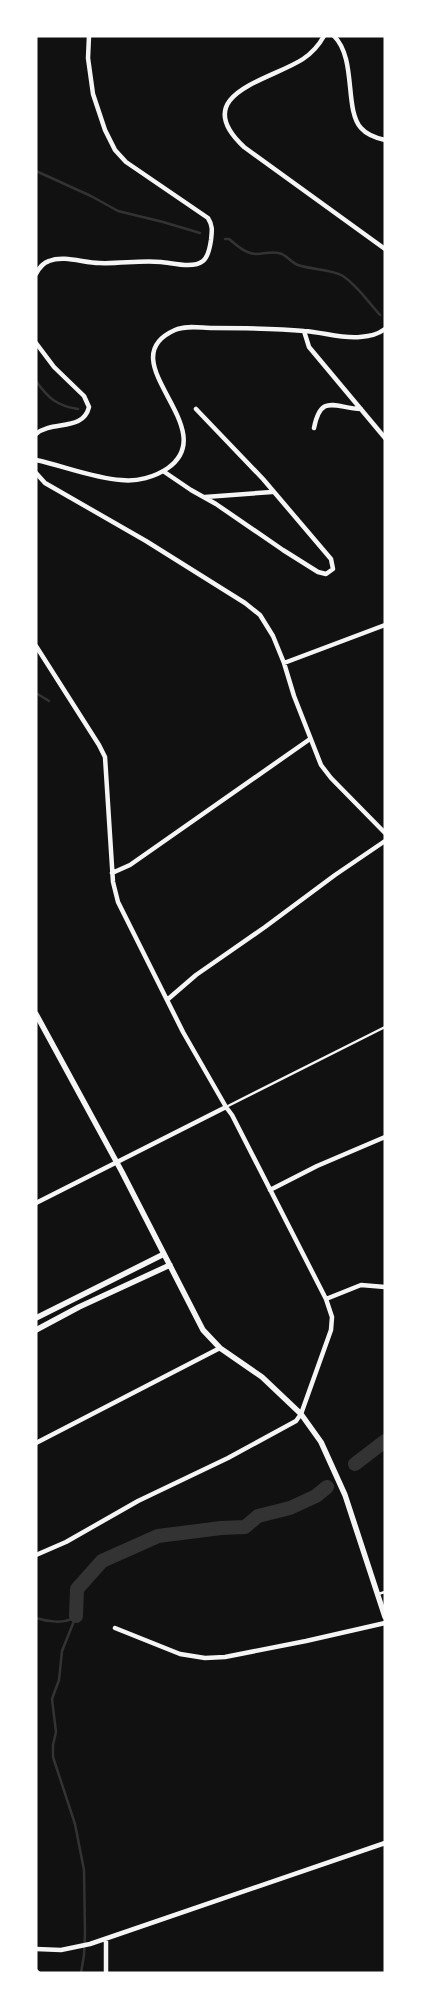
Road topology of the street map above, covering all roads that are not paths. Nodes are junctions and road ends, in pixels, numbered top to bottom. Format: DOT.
graph roads {
  1 [pos="89,36"];
  2 [pos="324,36"];
  3 [pos="334,36"];
  4 [pos="385,140"];
  5 [pos="385,249"];
  6 [pos="36,274"];
  7 [pos="385,329"];
  8 [pos="304,331"];
  9 [pos="36,343"];
  10 [pos="196,409"];
  11 [pos="361,409"];
  12 [pos="314,428"];
  13 [pos="36,434"];
  14 [pos="385,438"];
  15 [pos="36,460"];
  16 [pos="163,471"];
  17 [pos="36,473"];
  18 [pos="272,492"];
  19 [pos="204,497"];
  20 [pos="385,625"];
  21 [pos="36,646"];
  22 [pos="284,663"];
  23 [pos="310,739"];
  24 [pos="385,834"];
  25 [pos="385,841"];
  26 [pos="112,873"];
  27 [pos="168,1000"];
  28 [pos="36,1014"];
  29 [pos="385,1027"];
  30 [pos="226,1107"];
  31 [pos="385,1137"];
  32 [pos="117,1163"];
  33 [pos="270,1190"];
  34 [pos="36,1203"];
  35 [pos="164,1254"];
  36 [pos="170,1264"];
  37 [pos="385,1287"];
  38 [pos="326,1299"];
  39 [pos="36,1318"];
  40 [pos="36,1330"];
  41 [pos="220,1348"];
  42 [pos="301,1414"];
  43 [pos="36,1443"];
  44 [pos="36,1555"];
  45 [pos="382,1593"];
  46 [pos="385,1617"];
  47 [pos="385,1623"];
  48 [pos="115,1628"];
  49 [pos="385,1843"];
  50 [pos="106,1939"];
  51 [pos="36,1949"];
  52 [pos="106,1973"];
  1 -- 6 [label="street"];
  2 -- 5 [label="street"];
  3 -- 4 [label="street"];
  7 -- 8 [label="street"];
  8 -- 11 [label="street"];
  8 -- 16 [label="street"];
  9 -- 13 [label="street"];
  10 -- 18 [label="street"];
  11 -- 12 [label="street"];
  11 -- 14 [label="street"];
  15 -- 16 [label="street"];
  16 -- 19 [label="street"];
  17 -- 22 [label="street"];
  18 -- 19 [label="street"];
  18 -- 19 [label="street"];
  20 -- 22 [label="street"];
  21 -- 26 [label="street"];
  22 -- 23 [label="street"];
  23 -- 24 [label="street"];
  23 -- 26 [label="street"];
  25 -- 27 [label="street"];
  26 -- 27 [label="street"];
  27 -- 30 [label="street"];
  28 -- 32 [label="street"];
  29 -- 30 [label="lane"];
  30 -- 32 [label="street"];
  30 -- 33 [label="street"];
  31 -- 33 [label="street"];
  32 -- 34 [label="street"];
  32 -- 35 [label="street"];
  33 -- 38 [label="street"];
  35 -- 36 [label="street"];
  35 -- 39 [label="street"];
  36 -- 40 [label="street"];
  36 -- 41 [label="street"];
  37 -- 38 [label="street"];
  38 -- 42 [label="street"];
  41 -- 42 [label="street"];
  41 -- 43 [label="street"];
  42 -- 44 [label="street"];
  42 -- 45 [label="street"];
  45 -- 46 [label="street"];
  47 -- 48 [label="street"];
  49 -- 50 [label="street"];
  50 -- 51 [label="street"];
  50 -- 52 [label="street"];
}
